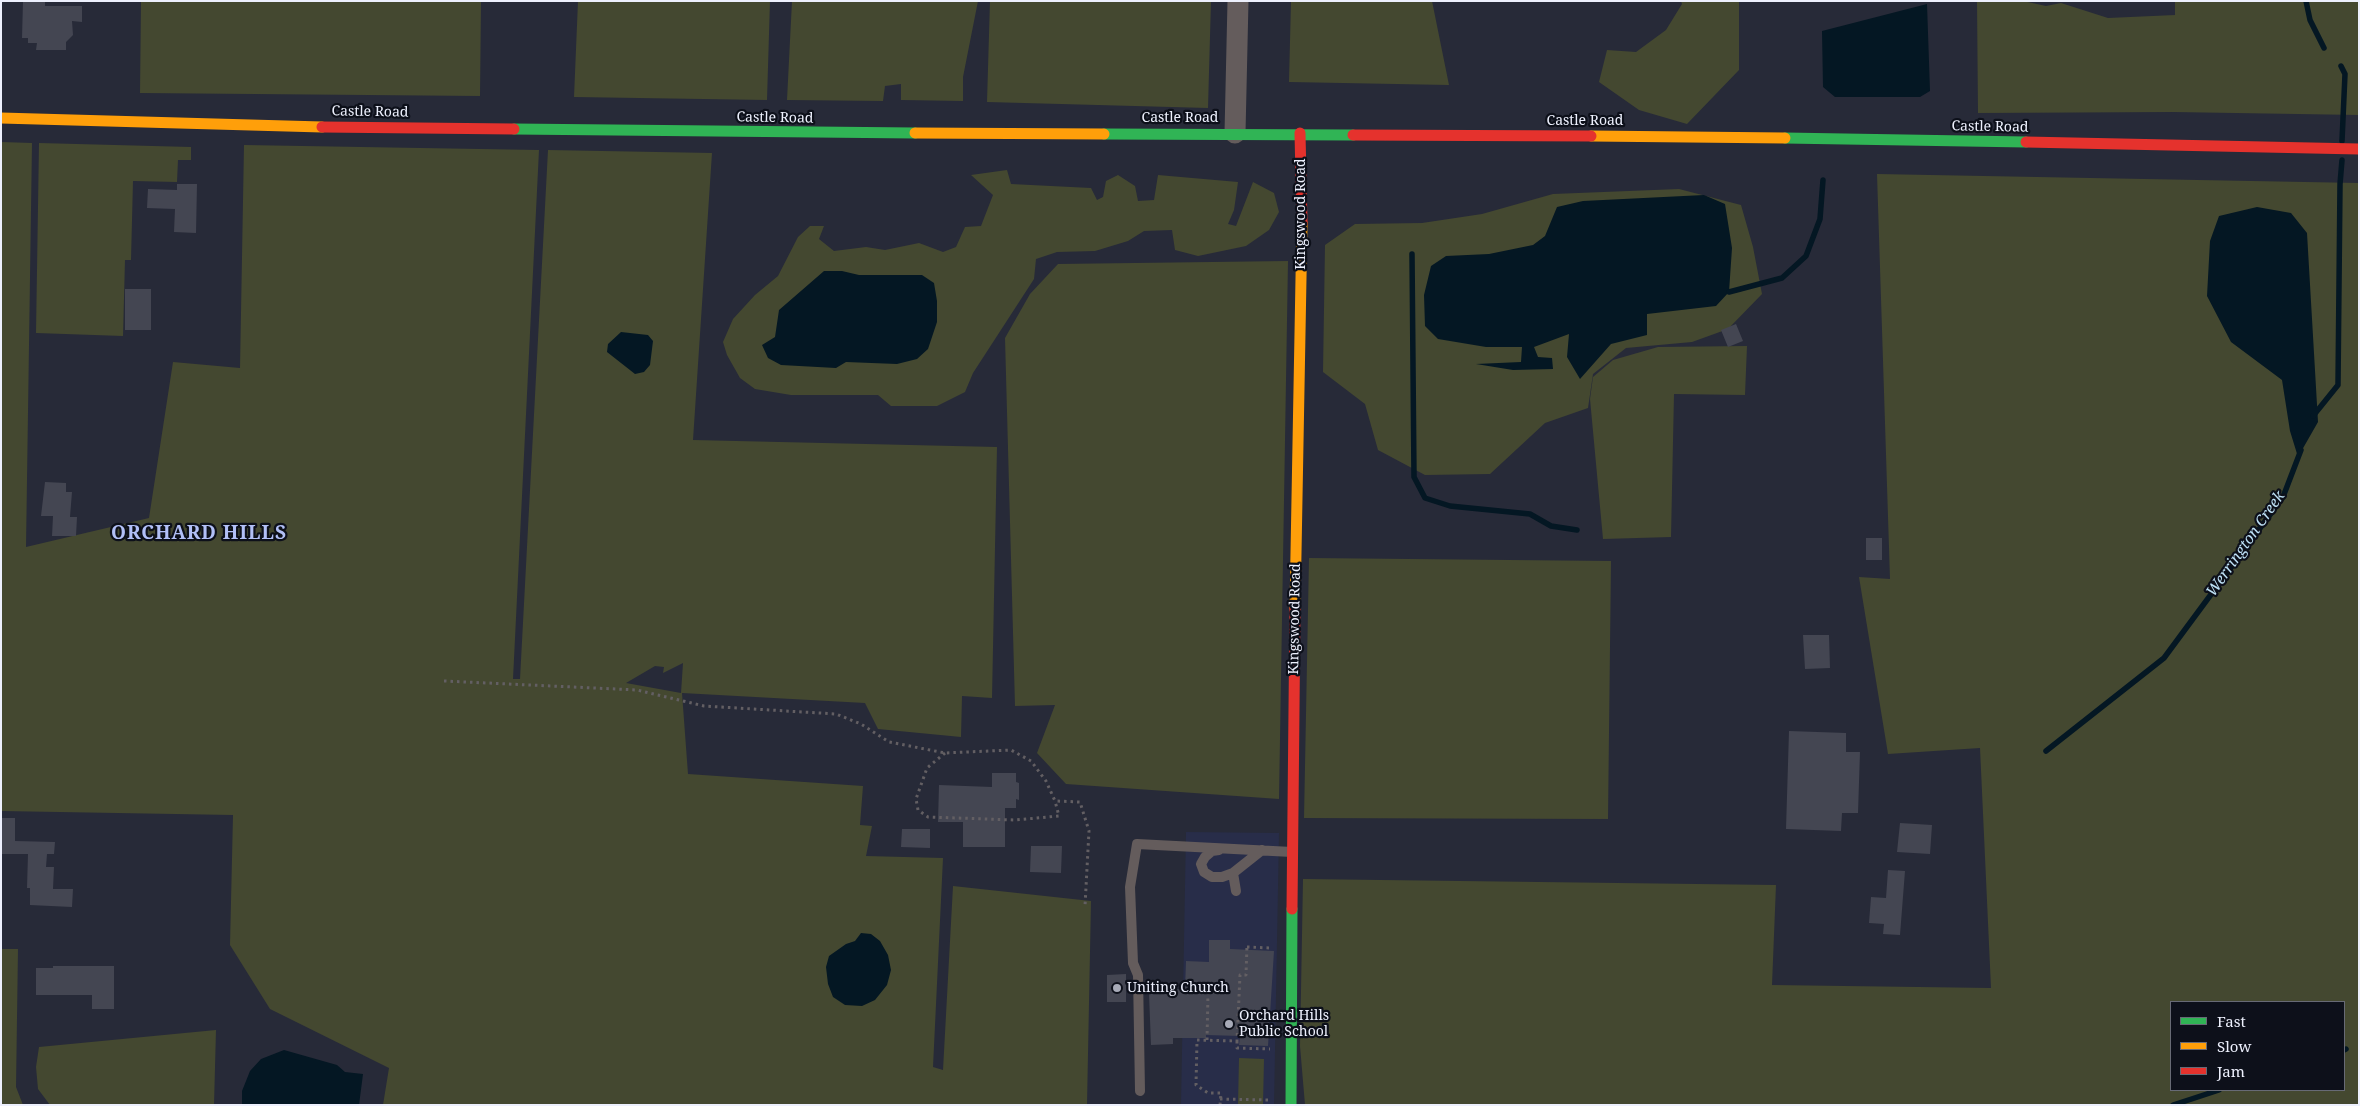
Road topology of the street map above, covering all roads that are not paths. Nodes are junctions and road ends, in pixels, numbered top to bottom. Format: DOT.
graph roads {
  1 [pos="1238,1"];
  2 [pos="1,118"];
  3 [pos="1235,133"];
  4 [pos="1300,134"];
  5 [pos="2359,149"];
  6 [pos="1230,849"];
  7 [pos="1262,850"];
  8 [pos="1292,852"];
  9 [pos="1233,873"];
  10 [pos="1236,891"];
  11 [pos="1291,1024"];
  12 [pos="1140,1091"];
  13 [pos="1279,1103"];
  14 [pos="1291,1105"];
  1 -- 3 [label="street"];
  2 -- 3 [label="street, Castle Road"];
  3 -- 4 [label="street, Castle Road"];
  4 -- 5 [label="street, Castle Road"];
  4 -- 8 [label="street, Kingswood Road"];
  6 -- 7 [label="lane"];
  6 -- 9 [label="lane"];
  6 -- 12 [label="lane"];
  7 -- 8 [label="lane"];
  7 -- 9 [label="lane"];
  8 -- 11 [label="street, Kingswood Road"];
  9 -- 10 [label="lane"];
  11 -- 13 [label="lane"];
  11 -- 14 [label="street, Kingswood Road"];
}
